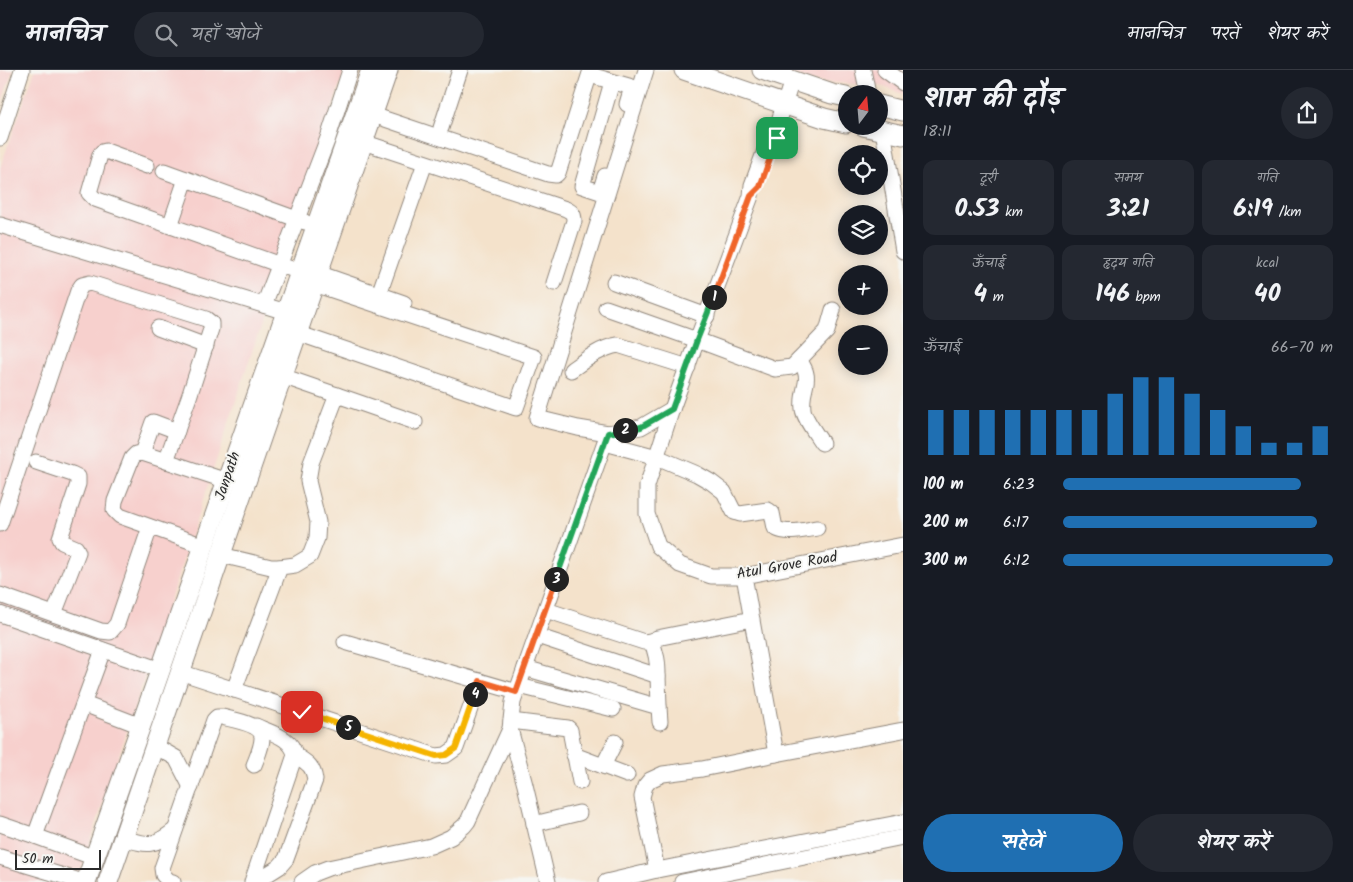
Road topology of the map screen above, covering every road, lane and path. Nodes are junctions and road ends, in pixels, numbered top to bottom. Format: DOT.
graph roads {
  1 [pos="22,70"];
  2 [pos="350,70"];
  3 [pos="370,70"];
  4 [pos="388,70"];
  5 [pos="460,70"];
  6 [pos="646,70"];
  7 [pos="684,70"];
  8 [pos="762,70"];
  9 [pos="865,70"];
  10 [pos="885,70"];
  11 [pos="591,72"];
  12 [pos="620,79"];
  13 [pos="792,80"];
  14 [pos="903,83"];
  15 [pos="867,85"];
  16 [pos="838,95"];
  17 [pos="785,104"];
  18 [pos="888,107"];
  19 [pos="903,111"];
  20 [pos="372,115"];
  21 [pos="838,121"];
  22 [pos="441,128"];
  23 [pos="888,131"];
  24 [pos="884,135"];
  25 [pos="903,135"];
  26 [pos="0,138"];
  27 [pos="345,141"];
  28 [pos="425,162"];
  29 [pos="147,166"];
  30 [pos="560,168"];
  31 [pos="164,172"];
  32 [pos="314,173"];
  33 [pos="585,176"];
  34 [pos="332,179"];
  35 [pos="186,180"];
  36 [pos="297,219"];
  37 [pos="0,225"];
  38 [pos="170,226"];
  39 [pos="316,226"];
  40 [pos="903,251"];
  41 [pos="280,265"];
  42 [pos="311,276"];
  43 [pos="614,282"];
  44 [pos="554,283"];
  45 [pos="379,294"];
  46 [pos="264,305"];
  47 [pos="606,308"];
  48 [pos="833,310"];
  49 [pos="286,312"];
  50 [pos="707,316"];
  51 [pos="158,328"];
  52 [pos="297,333"];
  53 [pos="697,340"];
  54 [pos="519,343"];
  55 [pos="206,346"];
  56 [pos="799,360"];
  57 [pos="688,367"];
  58 [pos="571,370"];
  59 [pos="282,376"];
  60 [pos="337,395"];
  61 [pos="672,409"];
  62 [pos="415,422"];
  63 [pos="177,430"];
  64 [pos="606,438"];
  65 [pos="822,443"];
  66 [pos="142,453"];
  67 [pos="657,458"];
  68 [pos="166,461"];
  69 [pos="36,462"];
  70 [pos="227,481"];
  71 [pos="0,524"];
  72 [pos="150,527"];
  73 [pos="817,528"];
  74 [pos="903,545"];
  75 [pos="212,550"];
  76 [pos="280,567"];
  77 [pos="744,576"];
  78 [pos="0,595"];
  79 [pos="546,610"];
  80 [pos="0,614"];
  81 [pos="54,614"];
  82 [pos="752,619"];
  83 [pos="537,636"];
  84 [pos="345,642"];
  85 [pos="651,642"];
  86 [pos="104,650"];
  87 [pos="525,668"];
  88 [pos="161,670"];
  89 [pos="180,672"];
  90 [pos="658,676"];
  91 [pos="480,681"];
  92 [pos="518,689"];
  93 [pos="234,690"];
  94 [pos="84,704"];
  95 [pos="613,709"];
  96 [pos="511,725"];
  97 [pos="141,726"];
  98 [pos="256,726"];
  99 [pos="903,730"];
  100 [pos="615,742"];
  101 [pos="155,746"];
  102 [pos="776,754"];
  103 [pos="295,755"];
  104 [pos="574,755"];
  105 [pos="254,765"];
  106 [pos="603,766"];
  107 [pos="627,775"];
  108 [pos="580,782"];
  109 [pos="191,787"];
  110 [pos="579,814"];
  111 [pos="903,822"];
  112 [pos="0,824"];
  113 [pos="534,824"];
  114 [pos="175,830"];
  115 [pos="35,836"];
  116 [pos="903,837"];
  117 [pos="123,838"];
  118 [pos="0,857"];
  119 [pos="95,858"];
  120 [pos="657,870"];
  121 [pos="85,882"];
  122 [pos="108,882"];
  123 [pos="173,882"];
  124 [pos="254,882"];
  125 [pos="302,882"];
  126 [pos="548,882"];
  127 [pos="606,882"];
  128 [pos="682,882"];
  1 -- 26 [label="street"];
  2 -- 27 [label="street"];
  3 -- 27 [label="main road, Janpath"];
  4 -- 20 [label="main road, Janpath"];
  5 -- 22 [label="street"];
  6 -- 64 [label="street"];
  7 -- 17 [label="main road"];
  8 -- 13 [label="main road"];
  9 -- 15 [label="street"];
  10 -- 14 [label="street"];
  11 -- 12 [label="street"];
  11 -- 30 [label="street"];
  12 -- 33 [label="street"];
  12 -- 33 [label="street"];
  13 -- 16 [label="main road"];
  13 -- 17 [label="street, Atul Grove Road"];
  17 -- 21 [label="main road"];
  17 -- 50 [label="street, Atul Grove Road"];
  18 -- 19 [label="main road"];
  20 -- 27 [label="main road, Janpath"];
  20 -- 30 [label="street"];
  23 -- 25 [label="main road"];
  24 -- 40 [label="street"];
  27 -- 28 [label="street"];
  27 -- 32 [label="street"];
  27 -- 34 [label="main road, Janpath"];
  27 -- 42 [label="main road, Janpath"];
  28 -- 44 [label="street"];
  28 -- 45 [label="street"];
  29 -- 38 [label="street"];
  30 -- 33 [label="street"];
  31 -- 35 [label="street"];
  32 -- 34 [label="street"];
  32 -- 36 [label="street"];
  34 -- 39 [label="main road, Janpath"];
  35 -- 36 [label="street"];
  35 -- 38 [label="street"];
  36 -- 39 [label="street"];
  36 -- 41 [label="street"];
  37 -- 46 [label="street"];
  38 -- 41 [label="street"];
  39 -- 42 [label="main road, Janpath"];
  41 -- 42 [label="street"];
  41 -- 46 [label="street"];
  42 -- 45 [label="street"];
  42 -- 49 [label="main road, Janpath"];
  42 -- 52 [label="main road, Janpath"];
  42 -- 52 [label="street"];
  43 -- 50 [label="street"];
  45 -- 54 [label="street"];
  46 -- 49 [label="street"];
  47 -- 53 [label="street"];
  48 -- 56 [label="street"];
  49 -- 70 [label="main road, Janpath"];
  50 -- 53 [label="street, Atul Grove Road"];
  51 -- 55 [label="street"];
  52 -- 59 [label="main road, Janpath"];
  53 -- 56 [label="street"];
  53 -- 57 [label="street, Atul Grove Road"];
  55 -- 63 [label="street"];
  55 -- 71 [label="street"];
  56 -- 65 [label="street"];
  57 -- 58 [label="street"];
  57 -- 61 [label="street, Atul Grove Road"];
  59 -- 60 [label="street"];
  59 -- 75 [label="main road, Janpath"];
  60 -- 62 [label="street"];
  60 -- 76 [label="street"];
  61 -- 64 [label="street"];
  61 -- 67 [label="street, Atul Grove Road"];
  63 -- 66 [label="street"];
  63 -- 68 [label="street"];
  64 -- 67 [label="street"];
  64 -- 79 [label="street"];
  66 -- 68 [label="street"];
  66 -- 72 [label="street"];
  67 -- 73 [label="street"];
  67 -- 77 [label="street, Atul Grove Road"];
  68 -- 70 [label="street"];
  69 -- 81 [label="street"];
  70 -- 75 [label="main road, Janpath"];
  72 -- 75 [label="street"];
  72 -- 81 [label="street"];
  74 -- 77 [label="street, Atul Grove Road"];
  75 -- 76 [label="street"];
  75 -- 88 [label="main road, Janpath"];
  75 -- 89 [label="main road, Janpath"];
  76 -- 93 [label="street"];
  77 -- 82 [label="street"];
  78 -- 81 [label="street"];
  79 -- 83 [label="street"];
  79 -- 85 [label="street"];
  80 -- 86 [label="street"];
  82 -- 85 [label="street"];
  82 -- 102 [label="street"];
  83 -- 87 [label="street"];
  83 -- 90 [label="street"];
  84 -- 91 [label="street"];
  85 -- 90 [label="street"];
  86 -- 88 [label="street"];
  86 -- 94 [label="street"];
  87 -- 90 [label="street"];
  87 -- 92 [label="street"];
  88 -- 97 [label="main road, Janpath"];
  89 -- 93 [label="street"];
  89 -- 101 [label="main road, Janpath"];
  91 -- 92 [label="street"];
  91 -- 93 [label="street"];
  92 -- 95 [label="street"];
  92 -- 96 [label="street"];
  94 -- 97 [label="street"];
  94 -- 115 [label="street"];
  96 -- 104 [label="street"];
  96 -- 113 [label="street"];
  96 -- 125 [label="street"];
  97 -- 119 [label="main road, Janpath"];
  98 -- 103 [label="street"];
  98 -- 105 [label="street"];
  98 -- 109 [label="street"];
  99 -- 102 [label="street"];
  100 -- 106 [label="street"];
  101 -- 109 [label="street"];
  101 -- 117 [label="main road, Janpath"];
  102 -- 120 [label="street"];
  103 -- 124 [label="street"];
  103 -- 124 [label="street"];
  104 -- 106 [label="street"];
  104 -- 108 [label="street"];
  106 -- 107 [label="street"];
  109 -- 114 [label="street"];
  110 -- 113 [label="street"];
  111 -- 120 [label="street"];
  112 -- 115 [label="street"];
  113 -- 126 [label="street"];
  114 -- 117 [label="street"];
  114 -- 123 [label="street"];
  115 -- 119 [label="street"];
  116 -- 128 [label="street"];
  117 -- 122 [label="main road, Janpath"];
  118 -- 121 [label="street"];
  119 -- 121 [label="main road, Janpath"];
  120 -- 127 [label="street"];
}
